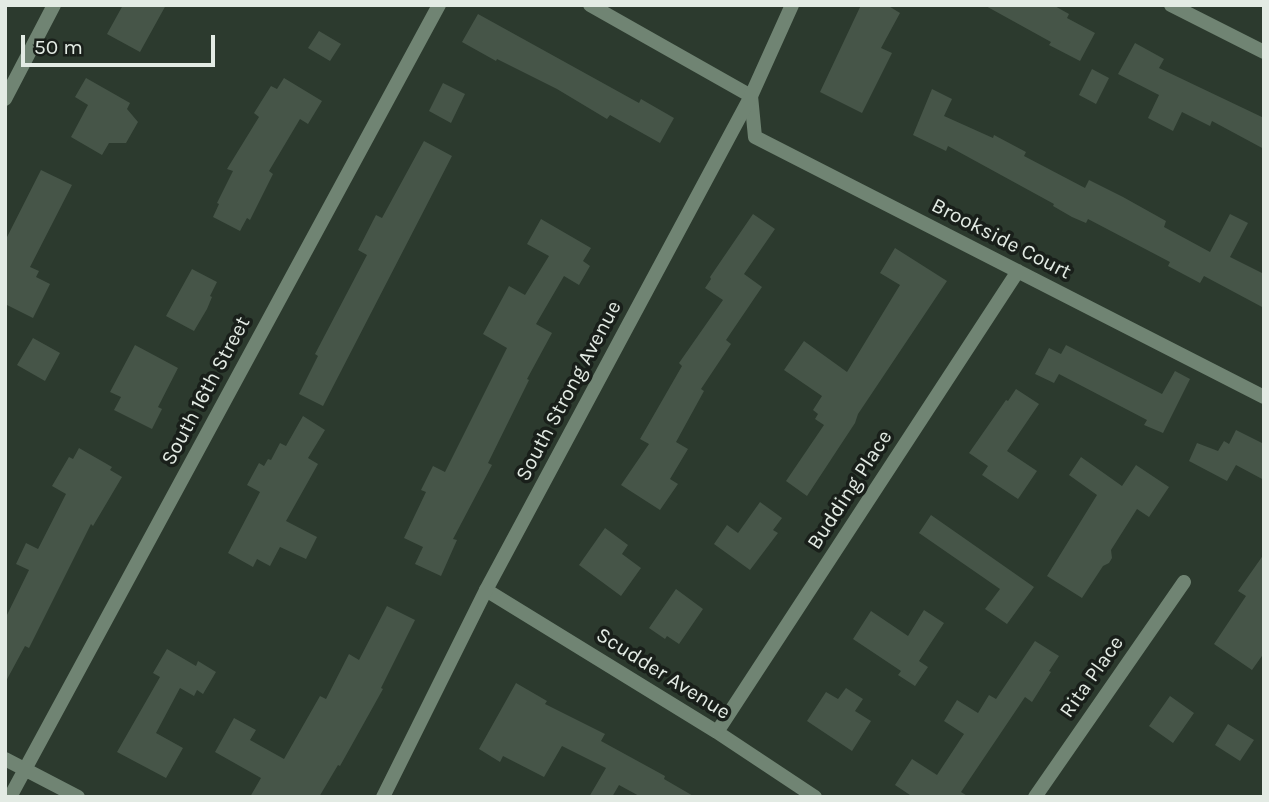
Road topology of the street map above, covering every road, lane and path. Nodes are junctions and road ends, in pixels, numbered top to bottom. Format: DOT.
graph roads {
  1 [pos="54,5"];
  2 [pos="439,5"];
  3 [pos="590,5"];
  4 [pos="792,5"];
  5 [pos="1171,5"];
  6 [pos="1264,52"];
  7 [pos="751,96"];
  8 [pos="5,99"];
  9 [pos="1018,271"];
  10 [pos="1264,397"];
  11 [pos="1184,582"];
  12 [pos="486,590"];
  13 [pos="717,732"];
  14 [pos="5,759"];
  15 [pos="25,769"];
  16 [pos="10,797"];
  17 [pos="78,797"];
  18 [pos="383,797"];
  19 [pos="815,797"];
  20 [pos="1035,797"];
  1 -- 8 [label="street"];
  2 -- 15 [label="street, South 16th Street"];
  3 -- 7 [label="street"];
  4 -- 7 [label="street, South Strong Avenue"];
  5 -- 6 [label="street"];
  7 -- 9 [label="street, Brookside Court"];
  7 -- 12 [label="street, South Strong Avenue"];
  9 -- 10 [label="street, Brookside Court"];
  9 -- 13 [label="street, Budding Place"];
  11 -- 20 [label="street, Rita Place"];
  12 -- 13 [label="street, Scudder Avenue"];
  12 -- 18 [label="street, South Strong Avenue"];
  13 -- 19 [label="street, Scudder Avenue"];
  14 -- 15 [label="street"];
  15 -- 16 [label="street, South 16th Street"];
  15 -- 17 [label="street"];
}
